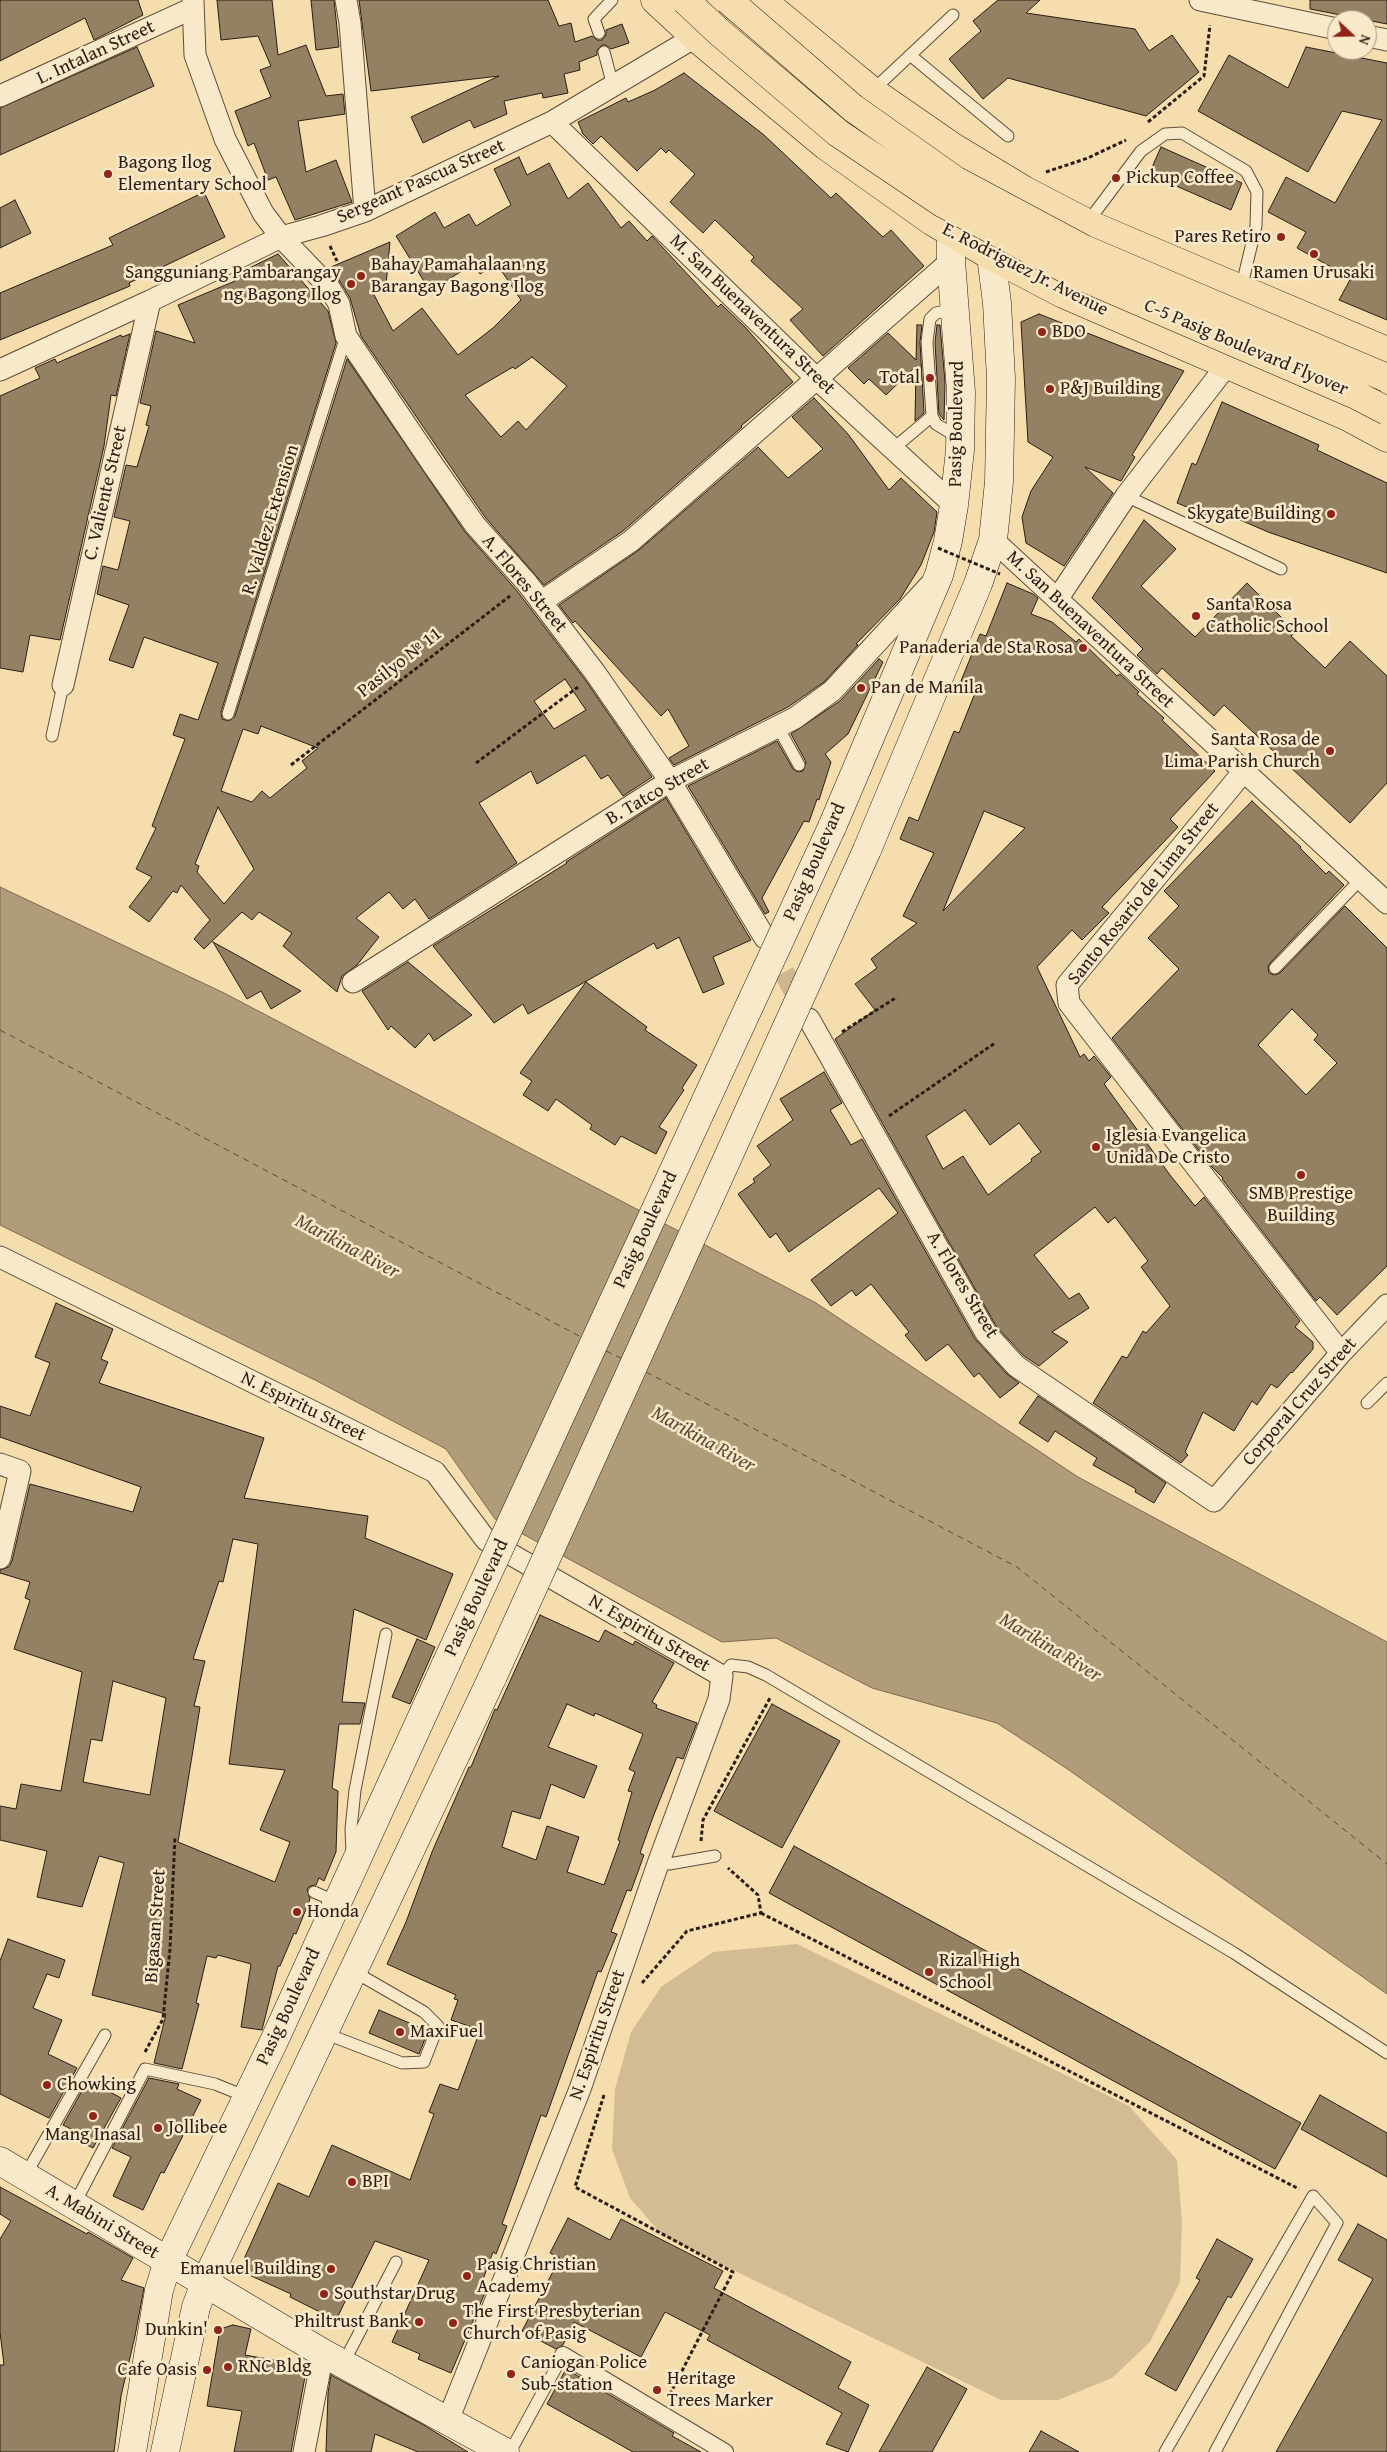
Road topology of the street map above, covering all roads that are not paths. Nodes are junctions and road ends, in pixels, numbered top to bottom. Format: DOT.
graph roads {
  1 [pos="346,0"];
  2 [pos="612,0"];
  3 [pos="655,0"];
  4 [pos="685,0"];
  5 [pos="728,0"];
  6 [pos="762,0"];
  7 [pos="1206,1"];
  8 [pos="193,4"];
  9 [pos="953,16"];
  10 [pos="1327,27"];
  11 [pos="598,33"];
  12 [pos="695,36"];
  13 [pos="604,52"];
  14 [pos="910,55"];
  15 [pos="613,86"];
  16 [pos="872,91"];
  17 [pos="0,96"];
  18 [pos="552,122"];
  19 [pos="1008,136"];
  20 [pos="983,165"];
  21 [pos="1013,184"];
  22 [pos="365,211"];
  23 [pos="1087,223"];
  24 [pos="951,233"];
  25 [pos="281,236"];
  26 [pos="990,256"];
  27 [pos="951,261"];
  28 [pos="1241,289"];
  29 [pos="150,301"];
  30 [pos="1276,304"];
  31 [pos="955,309"];
  32 [pos="346,336"];
  33 [pos="1387,351"];
  34 [pos="1237,369"];
  35 [pos="0,370"];
  36 [pos="1387,378"];
  37 [pos="817,379"];
  38 [pos="1387,411"];
  39 [pos="932,416"];
  40 [pos="1387,438"];
  41 [pos="960,439"];
  42 [pos="894,448"];
  43 [pos="1126,496"];
  44 [pos="954,505"];
  45 [pos="992,540"];
  46 [pos="1281,569"];
  47 [pos="939,575"];
  48 [pos="1058,598"];
  49 [pos="542,602"];
  50 [pos="63,685"];
  51 [pos="228,714"];
  52 [pos="778,727"];
  53 [pos="52,736"];
  54 [pos="799,765"];
  55 [pos="1244,771"];
  56 [pos="670,780"];
  57 [pos="1361,879"];
  58 [pos="1387,903"];
  59 [pos="765,938"];
  60 [pos="1275,968"];
  61 [pos="353,982"];
  62 [pos="809,1019"];
  63 [pos="0,1257"];
  64 [pos="1387,1305"];
  65 [pos="1341,1353"];
  66 [pos="1387,1383"];
  67 [pos="1367,1403"];
  68 [pos="0,1464"];
  69 [pos="1214,1501"];
  70 [pos="0,1558"];
  71 [pos="386,1634"];
  72 [pos="722,1676"];
  73 [pos="716,1856"];
  74 [pos="659,1861"];
  75 [pos="352,1868"];
  76 [pos="354,1971"];
  77 [pos="324,2033"];
  78 [pos="105,2035"];
  79 [pos="1387,2052"];
  80 [pos="247,2097"];
  81 [pos="0,2161"];
  82 [pos="25,2176"];
  83 [pos="74,2205"];
  84 [pos="168,2261"];
  85 [pos="396,2262"];
  86 [pos="205,2283"];
  87 [pos="564,2355"];
  88 [pos="333,2359"];
  89 [pos="448,2420"];
  90 [pos="132,2452"];
  91 [pos="165,2452"];
  92 [pos="304,2452"];
  93 [pos="505,2452"];
  94 [pos="510,2452"];
  95 [pos="725,2452"];
  96 [pos="1165,2452"];
  97 [pos="1215,2452"];
  1 -- 22 [label="street"];
  2 -- 11 [label="lane"];
  3 -- 12 [label="main road, E. Rodriguez Jr. Avenue"];
  4 -- 38 [label="main road, C-5 Pasig Boulevard Flyover, bridge"];
  5 -- 36 [label="main road, C-5 Pasig Boulevard Flyover, bridge"];
  6 -- 16 [label="main road"];
  7 -- 10 [label="street"];
  8 -- 17 [label="street, L. Intalan Street"];
  8 -- 25 [label="street, A. Flores Street"];
  9 -- 14 [label="lane"];
  12 -- 15 [label="street, Sergeant Pascua Street"];
  12 -- 24 [label="main road, E. Rodriguez Jr. Avenue"];
  13 -- 15 [label="lane"];
  14 -- 16 [label="lane"];
  14 -- 19 [label="lane"];
  15 -- 18 [label="street, Sergeant Pascua Street"];
  16 -- 20 [label="main road"];
  18 -- 22 [label="street, Sergeant Pascua Street"];
  18 -- 37 [label="street, M. San Buenaventura Street"];
  20 -- 21 [label="main road"];
  20 -- 24 [label="main road, Pasig Boulevard"];
  21 -- 23 [label="main road"];
  21 -- 26 [label="main road"];
  22 -- 25 [label="street, Sergeant Pascua Street"];
  23 -- 28 [label="main road"];
  23 -- 28 [label="lane"];
  24 -- 26 [label="main road, E. Rodriguez Jr. Avenue"];
  24 -- 27 [label="main road, Pasig Boulevard"];
  25 -- 29 [label="street, Sergeant Pascua Street"];
  25 -- 32 [label="street, A. Flores Street"];
  26 -- 34 [label="main road, E. Rodriguez Jr. Avenue"];
  26 -- 45 [label="main road"];
  27 -- 31 [label="main road, Pasig Boulevard"];
  27 -- 37 [label="street"];
  28 -- 30 [label="main road"];
  29 -- 35 [label="street, Sergeant Pascua Street"];
  29 -- 50 [label="street, C. Valiente Street"];
  30 -- 33 [label="main road"];
  30 -- 34 [label="main road"];
  31 -- 39 [label="lane"];
  31 -- 41 [label="main road, Pasig Boulevard"];
  32 -- 49 [label="street, A. Flores Street"];
  32 -- 51 [label="lane, R. Valdez Extension"];
  34 -- 40 [label="main road, E. Rodriguez Jr. Avenue"];
  34 -- 43 [label="street"];
  37 -- 42 [label="street, M. San Buenaventura Street"];
  37 -- 49 [label="street"];
  39 -- 41 [label="lane"];
  39 -- 42 [label="lane"];
  41 -- 44 [label="main road, Pasig Boulevard"];
  42 -- 44 [label="street, M. San Buenaventura Street"];
  43 -- 46 [label="lane"];
  43 -- 48 [label="street"];
  44 -- 47 [label="main road, Pasig Boulevard"];
  45 -- 48 [label="street, M. San Buenaventura Street"];
  45 -- 76 [label="main road, bridge"];
  47 -- 52 [label="street, B. Tatco Street"];
  47 -- 75 [label="main road, Pasig Boulevard, bridge"];
  48 -- 55 [label="street, M. San Buenaventura Street"];
  49 -- 56 [label="street, A. Flores Street"];
  50 -- 53 [label="lane"];
  52 -- 54 [label="lane"];
  52 -- 56 [label="street, B. Tatco Street"];
  55 -- 57 [label="street, M. San Buenaventura Street"];
  55 -- 65 [label="street, Santo Rosario de Lima Street"];
  56 -- 59 [label="street, A. Flores Street"];
  56 -- 61 [label="street, B. Tatco Street"];
  57 -- 58 [label="street, M. San Buenaventura Street"];
  57 -- 60 [label="lane"];
  62 -- 69 [label="street, A. Flores Street"];
  63 -- 72 [label="street, N. Espiritu Street"];
  64 -- 65 [label="street, Corporal Cruz Street"];
  65 -- 69 [label="street, Corporal Cruz Street"];
  66 -- 67 [label="lane"];
  68 -- 70 [label="street"];
  71 -- 75 [label="lane"];
  72 -- 74 [label="street, N. Espiritu Street"];
  72 -- 79 [label="lane"];
  73 -- 74 [label="lane"];
  74 -- 89 [label="street, N. Espiritu Street"];
  75 -- 80 [label="main road, Pasig Boulevard"];
  76 -- 77 [label="main road"];
  76 -- 77 [label="lane"];
  77 -- 86 [label="main road"];
  78 -- 82 [label="lane"];
  80 -- 83 [label="lane"];
  80 -- 84 [label="main road, Pasig Boulevard"];
  81 -- 82 [label="main road, A. Mabini Street"];
  82 -- 83 [label="main road, A. Mabini Street"];
  83 -- 84 [label="main road, A. Mabini Street"];
  84 -- 86 [label="main road, A. Mabini Street"];
  84 -- 90 [label="main road, Pasig Boulevard"];
  85 -- 88 [label="lane"];
  86 -- 88 [label="main road, A. Mabini Street"];
  86 -- 91 [label="main road"];
  87 -- 94 [label="lane"];
  87 -- 95 [label="street"];
  88 -- 89 [label="main road, A. Mabini Street"];
  88 -- 92 [label="street"];
  89 -- 93 [label="main road, A. Mabini Street"];
  96 -- 97 [label="lane"];
}
